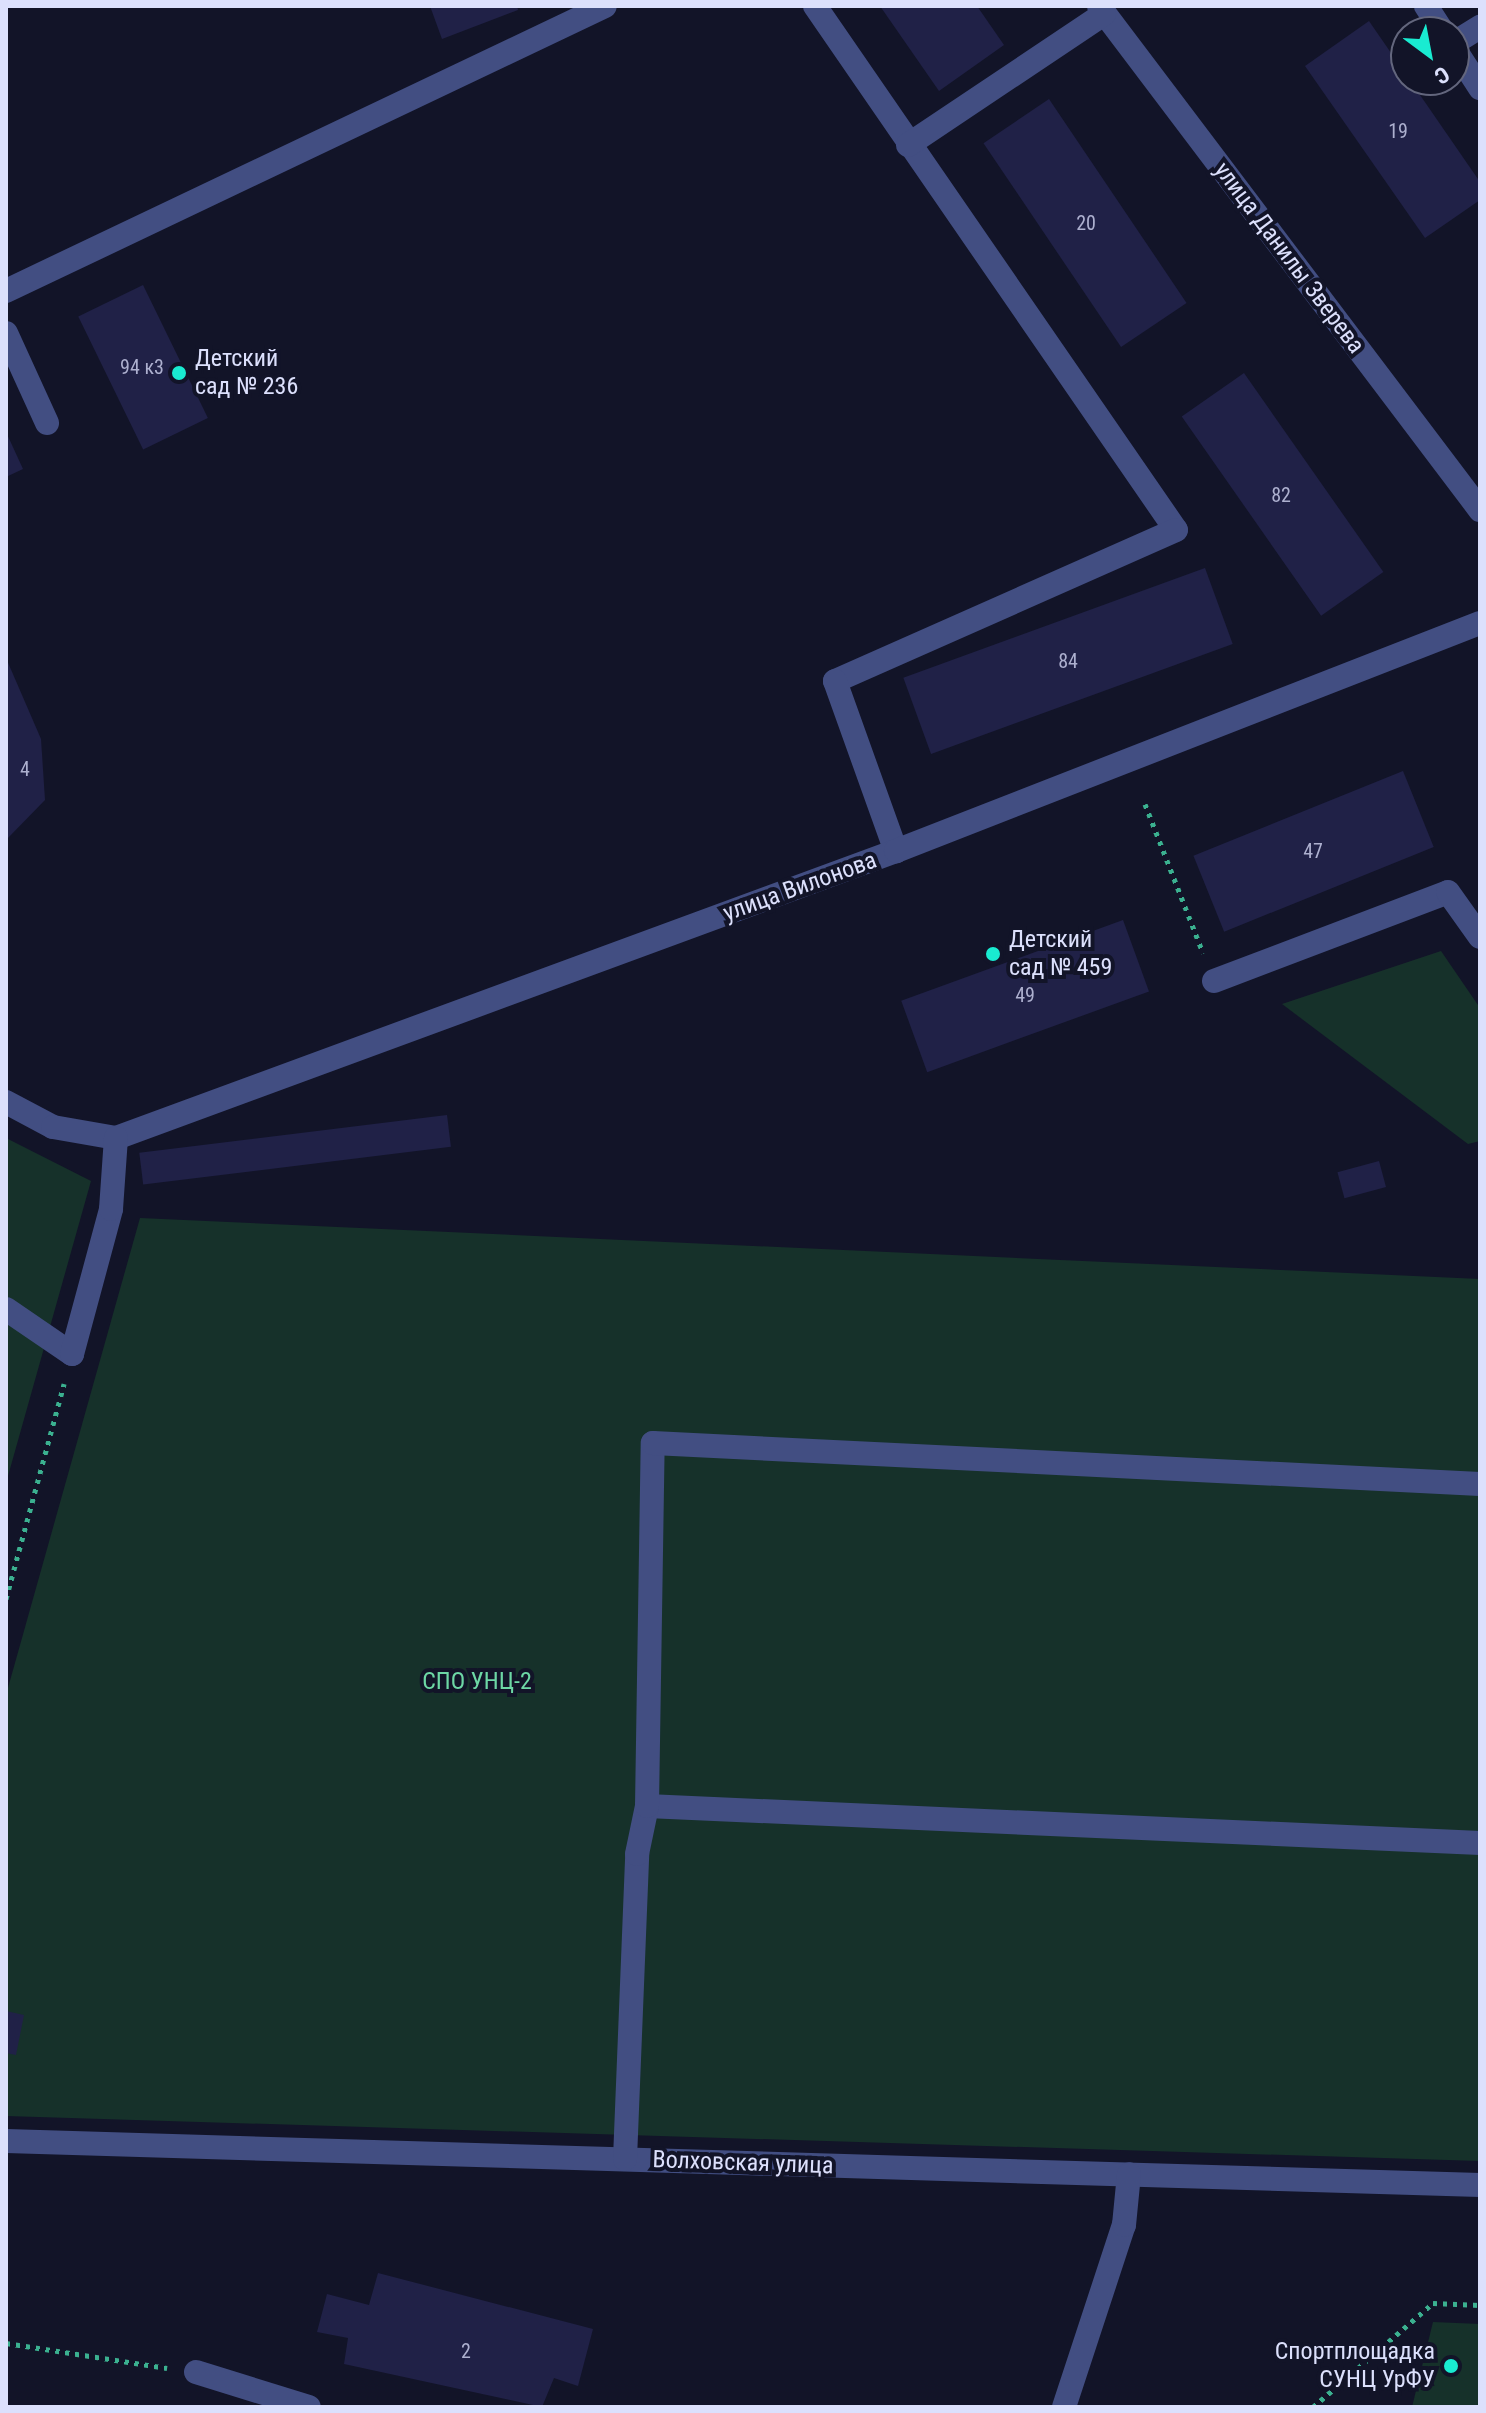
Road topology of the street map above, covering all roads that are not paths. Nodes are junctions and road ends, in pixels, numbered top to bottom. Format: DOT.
graph roads {
  1 [pos="605,6"];
  2 [pos="815,6"];
  3 [pos="1102,10"];
  4 [pos="908,145"];
  5 [pos="7,290"];
  6 [pos="6,333"];
  7 [pos="47,423"];
  8 [pos="1480,510"];
  9 [pos="1480,623"];
  10 [pos="896,851"];
  11 [pos="1480,937"];
  12 [pos="1214,981"];
  13 [pos="6,1102"];
  14 [pos="116,1138"];
  15 [pos="6,1309"];
  16 [pos="1480,1484"];
  17 [pos="647,1806"];
  18 [pos="1480,1843"];
  19 [pos="6,2141"];
  20 [pos="625,2159"];
  21 [pos="1129,2174"];
  22 [pos="1480,2185"];
  23 [pos="196,2372"];
  24 [pos="309,2407"];
  25 [pos="1064,2407"];
  1 -- 5 [label="street"];
  2 -- 4 [label="street"];
  3 -- 4 [label="street"];
  3 -- 8 [label="street, улица Данилы Зверева"];
  4 -- 10 [label="street"];
  6 -- 7 [label="street"];
  9 -- 10 [label="street, улица Вилонова"];
  10 -- 14 [label="street, улица Вилонова"];
  11 -- 12 [label="street"];
  13 -- 14 [label="street"];
  14 -- 15 [label="street"];
  16 -- 17 [label="street"];
  17 -- 18 [label="street"];
  17 -- 20 [label="street"];
  19 -- 20 [label="street, Волховская улица"];
  20 -- 21 [label="street, Волховская улица"];
  21 -- 22 [label="street, Волховская улица"];
  21 -- 25 [label="street"];
  23 -- 24 [label="street"];
}
